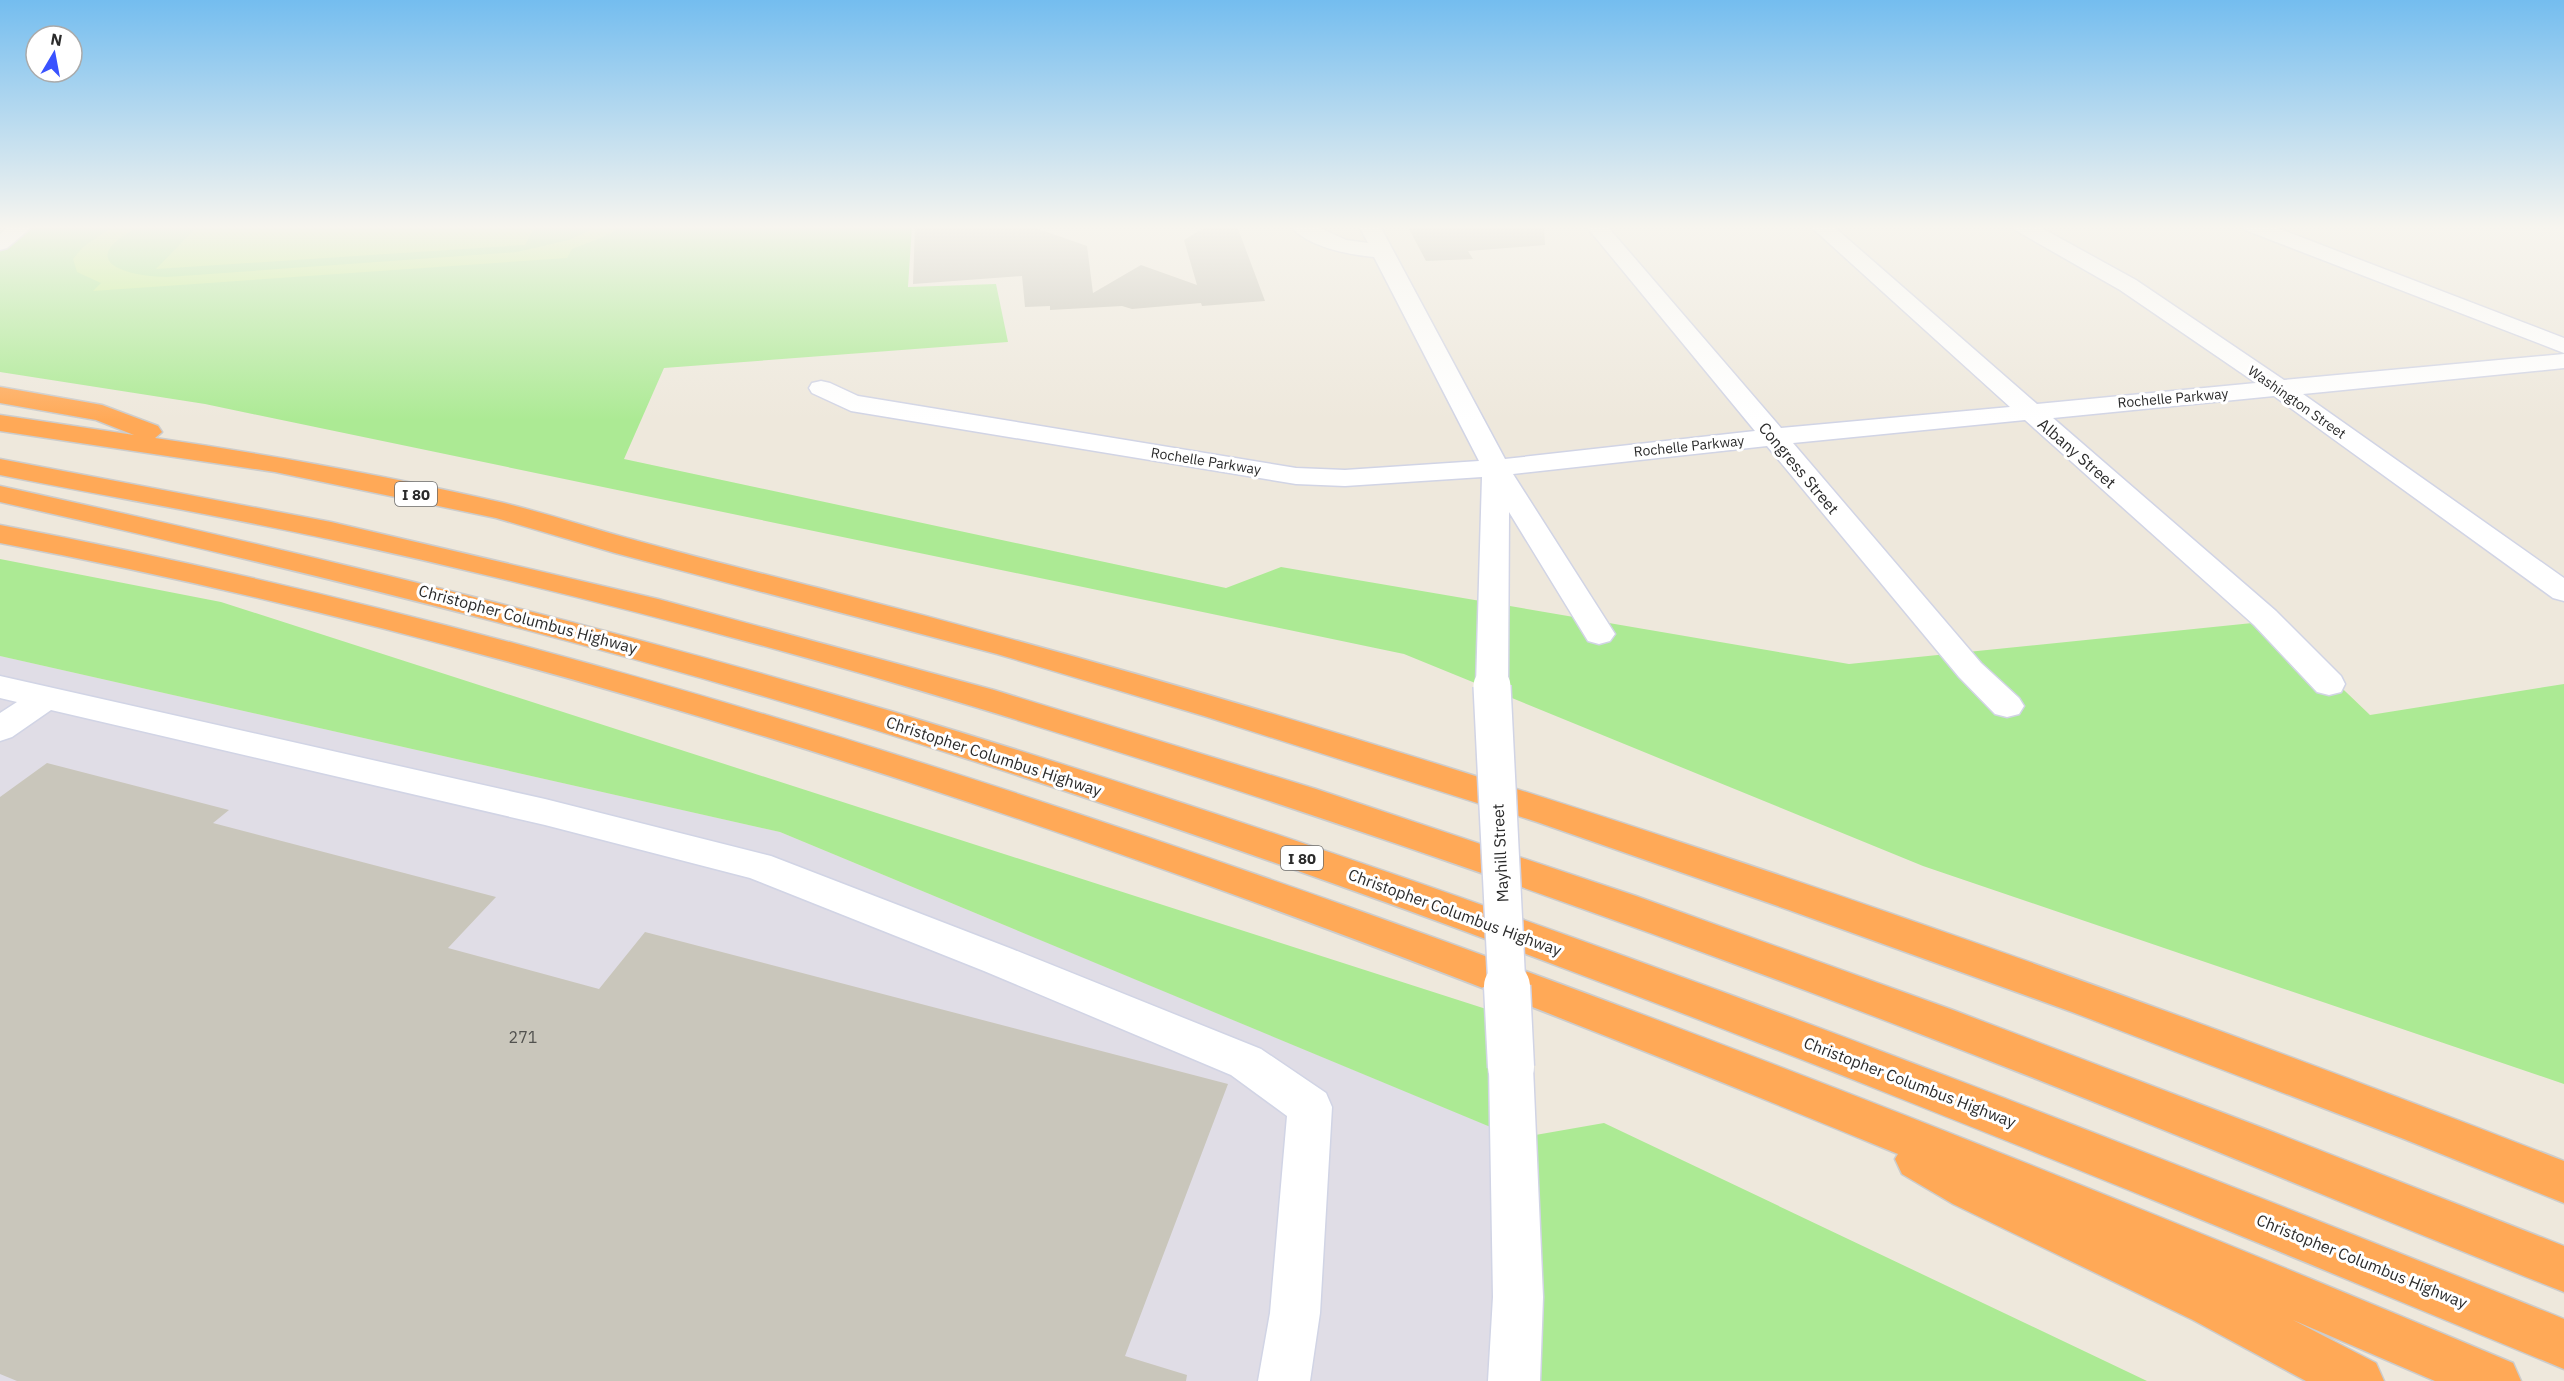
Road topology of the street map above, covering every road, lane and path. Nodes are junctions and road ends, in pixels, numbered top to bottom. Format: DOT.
graph roads {
  1 [pos="1403,290"];
  2 [pos="1650,290"];
  3 [pos="1893,290"];
  4 [pos="2136,290"];
  5 [pos="2420,290"];
  6 [pos="2564,346"];
  7 [pos="2564,361"];
  8 [pos="821,388"];
  9 [pos="2279,388"];
  10 [pos="0,395"];
  11 [pos="2031,412"];
  12 [pos="0,423"];
  13 [pos="1773,437"];
  14 [pos="204,453"];
  15 [pos="0,467"];
  16 [pos="1496,468"];
  17 [pos="0,494"];
  18 [pos="0,534"];
  19 [pos="2564,592"];
  20 [pos="1599,634"];
  21 [pos="2329,684"];
  22 [pos="0,687"];
  23 [pos="47,697"];
  24 [pos="2007,706"];
  25 [pos="0,729"];
  26 [pos="1821,1102"];
  27 [pos="2564,1182"];
  28 [pos="2564,1269"];
  29 [pos="2564,1344"];
  30 [pos="1284,1381"];
  31 [pos="1514,1381"];
  32 [pos="2358,1381"];
  33 [pos="2495,1381"];
  1 -- 16 [label="street, Mayhill Street"];
  2 -- 13 [label="street, Congress Street"];
  3 -- 11 [label="street, Albany Street"];
  4 -- 9 [label="street, Washington Street"];
  5 -- 6 [label="street"];
  7 -- 9 [label="street, Rochelle Parkway"];
  8 -- 16 [label="street, Rochelle Parkway"];
  9 -- 11 [label="street, Rochelle Parkway"];
  9 -- 19 [label="street, Washington Street"];
  10 -- 14 [label="highway"];
  11 -- 13 [label="street, Rochelle Parkway"];
  11 -- 21 [label="street, Albany Street"];
  12 -- 14 [label="highway, I 80"];
  13 -- 16 [label="street, Rochelle Parkway"];
  13 -- 24 [label="street, Congress Street"];
  14 -- 27 [label="highway, I 80"];
  15 -- 28 [label="highway"];
  16 -- 20 [label="street, Mayhill Street"];
  16 -- 31 [label="street, Mayhill Street, bridge"];
  17 -- 29 [label="highway, Christopher Columbus Highway / I 80"];
  18 -- 26 [label="highway"];
  22 -- 23 [label="street"];
  23 -- 25 [label="street"];
  23 -- 30 [label="street"];
  26 -- 32 [label="highway"];
  26 -- 33 [label="highway"];
}
